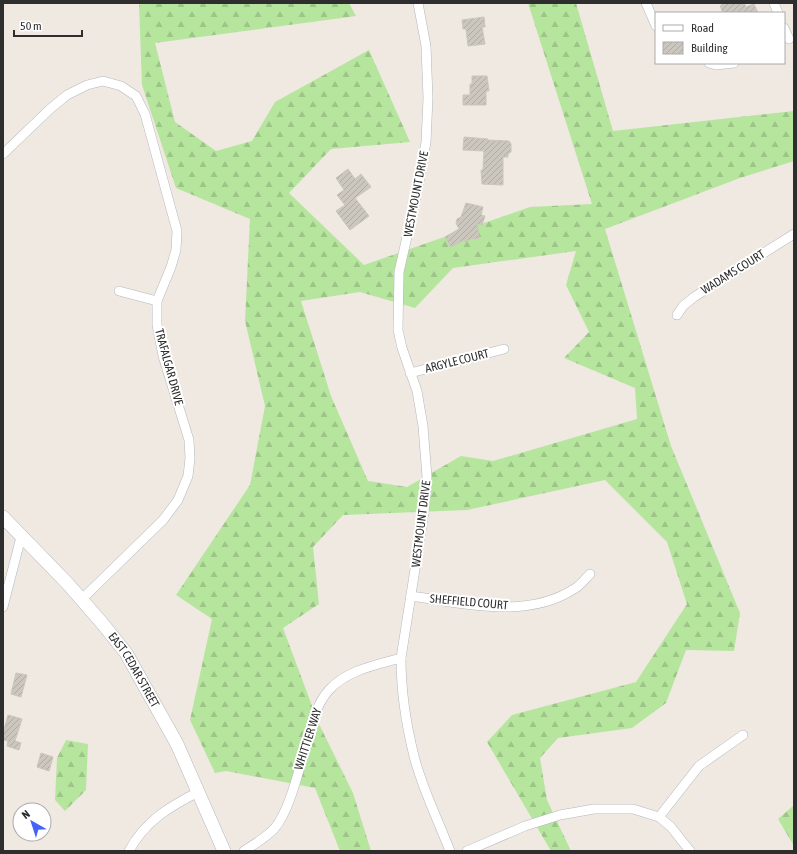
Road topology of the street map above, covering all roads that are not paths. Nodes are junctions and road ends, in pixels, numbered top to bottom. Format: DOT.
graph roads {
  1 [pos="418,3"];
  2 [pos="646,3"];
  3 [pos="655,24"];
  4 [pos="785,30"];
  5 [pos="789,40"];
  6 [pos="3,154"];
  7 [pos="794,234"];
  8 [pos="119,291"];
  9 [pos="157,302"];
  10 [pos="677,315"];
  11 [pos="504,349"];
  12 [pos="410,373"];
  13 [pos="3,517"];
  14 [pos="21,537"];
  15 [pos="590,574"];
  16 [pos="411,596"];
  17 [pos="82,599"];
  18 [pos="3,607"];
  19 [pos="401,658"];
  20 [pos="743,735"];
  21 [pos="198,792"];
  22 [pos="659,817"];
  23 [pos="129,851"];
  24 [pos="224,851"];
  25 [pos="244,851"];
  26 [pos="450,851"];
  27 [pos="467,851"];
  28 [pos="690,851"];
  1 -- 12 [label="street, WESTMOUNT DRIVE"];
  2 -- 3 [label="street"];
  4 -- 5 [label="street"];
  6 -- 9 [label="street, TRAFALGAR DRIVE"];
  7 -- 10 [label="street, WADAMS COURT"];
  8 -- 9 [label="street"];
  9 -- 17 [label="street, TRAFALGAR DRIVE"];
  11 -- 12 [label="street, ARGYLE COURT"];
  12 -- 16 [label="street, WESTMOUNT DRIVE"];
  13 -- 14 [label="main road, EAST CEDAR STREET"];
  14 -- 17 [label="main road, EAST CEDAR STREET"];
  14 -- 18 [label="street"];
  15 -- 16 [label="street, SHEFFIELD COURT"];
  16 -- 19 [label="street, WESTMOUNT DRIVE"];
  17 -- 21 [label="main road, EAST CEDAR STREET"];
  19 -- 25 [label="street, WHITTIER WAY"];
  19 -- 26 [label="street, WESTMOUNT DRIVE"];
  20 -- 22 [label="street"];
  21 -- 23 [label="street"];
  21 -- 24 [label="main road, EAST CEDAR STREET"];
  22 -- 27 [label="street"];
  22 -- 28 [label="street"];
}
